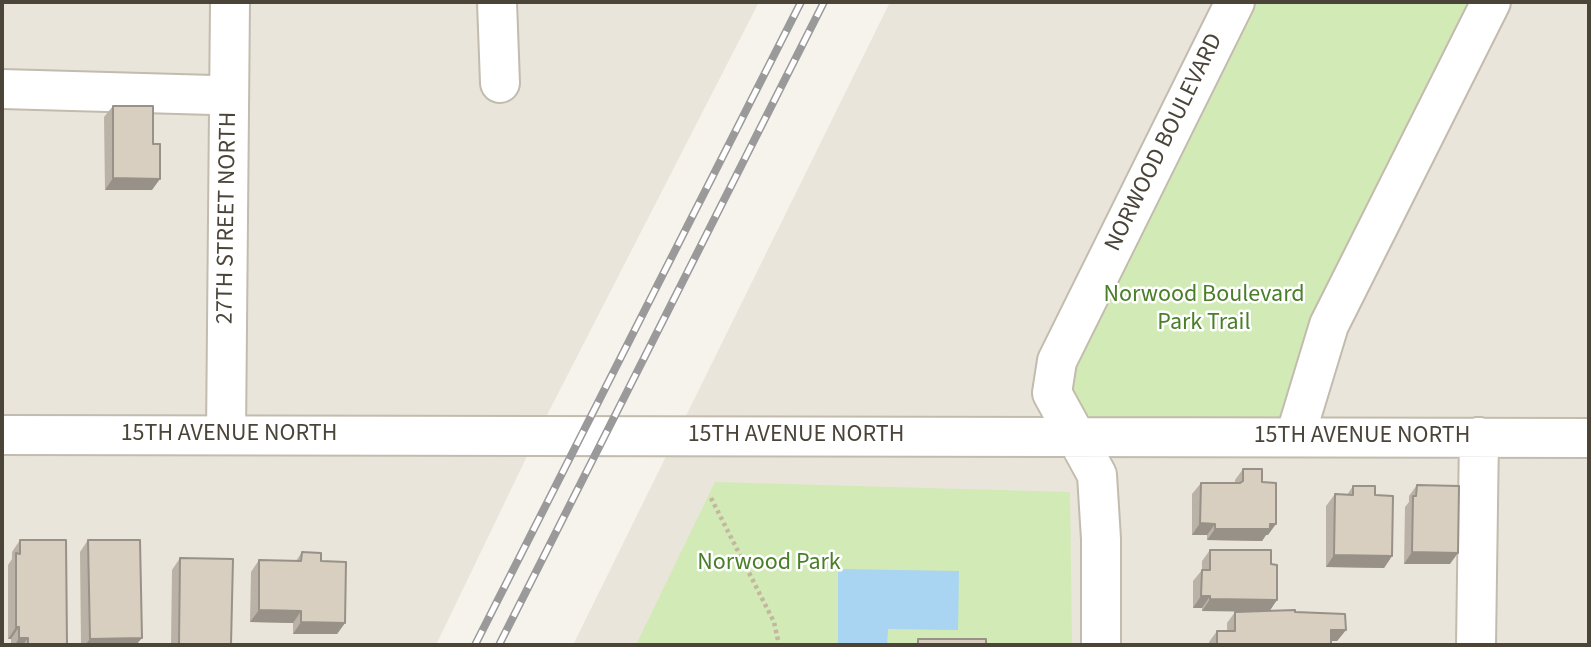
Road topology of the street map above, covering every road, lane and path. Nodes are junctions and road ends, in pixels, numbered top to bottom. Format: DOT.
graph roads {
  1 [pos="230,2"];
  2 [pos="497,2"];
  3 [pos="1235,2"];
  4 [pos="1491,2"];
  5 [pos="500,83"];
  6 [pos="2,89"];
  7 [pos="229,92"];
  8 [pos="2,435"];
  9 [pos="226,435"];
  10 [pos="1076,437"];
  11 [pos="1295,437"];
  12 [pos="1479,437"];
  13 [pos="1589,438"];
  14 [pos="711,498"];
  15 [pos="779,645"];
  16 [pos="1101,645"];
  17 [pos="1476,645"];
  1 -- 7 [label="street, 27TH STREET NORTH"];
  2 -- 5 [label="street"];
  3 -- 10 [label="street, NORWOOD BOULEVARD"];
  4 -- 11 [label="street"];
  6 -- 7 [label="street"];
  7 -- 9 [label="street, 27TH STREET NORTH"];
  8 -- 9 [label="street, 15TH AVENUE NORTH"];
  9 -- 10 [label="street, 15TH AVENUE NORTH"];
  10 -- 11 [label="street, 15TH AVENUE NORTH"];
  10 -- 16 [label="street, NORWOOD BOULEVARD"];
  11 -- 12 [label="street, 15TH AVENUE NORTH"];
  12 -- 13 [label="street, 15TH AVENUE NORTH"];
  12 -- 17 [label="street"];
  14 -- 15 [label="path"];
}
